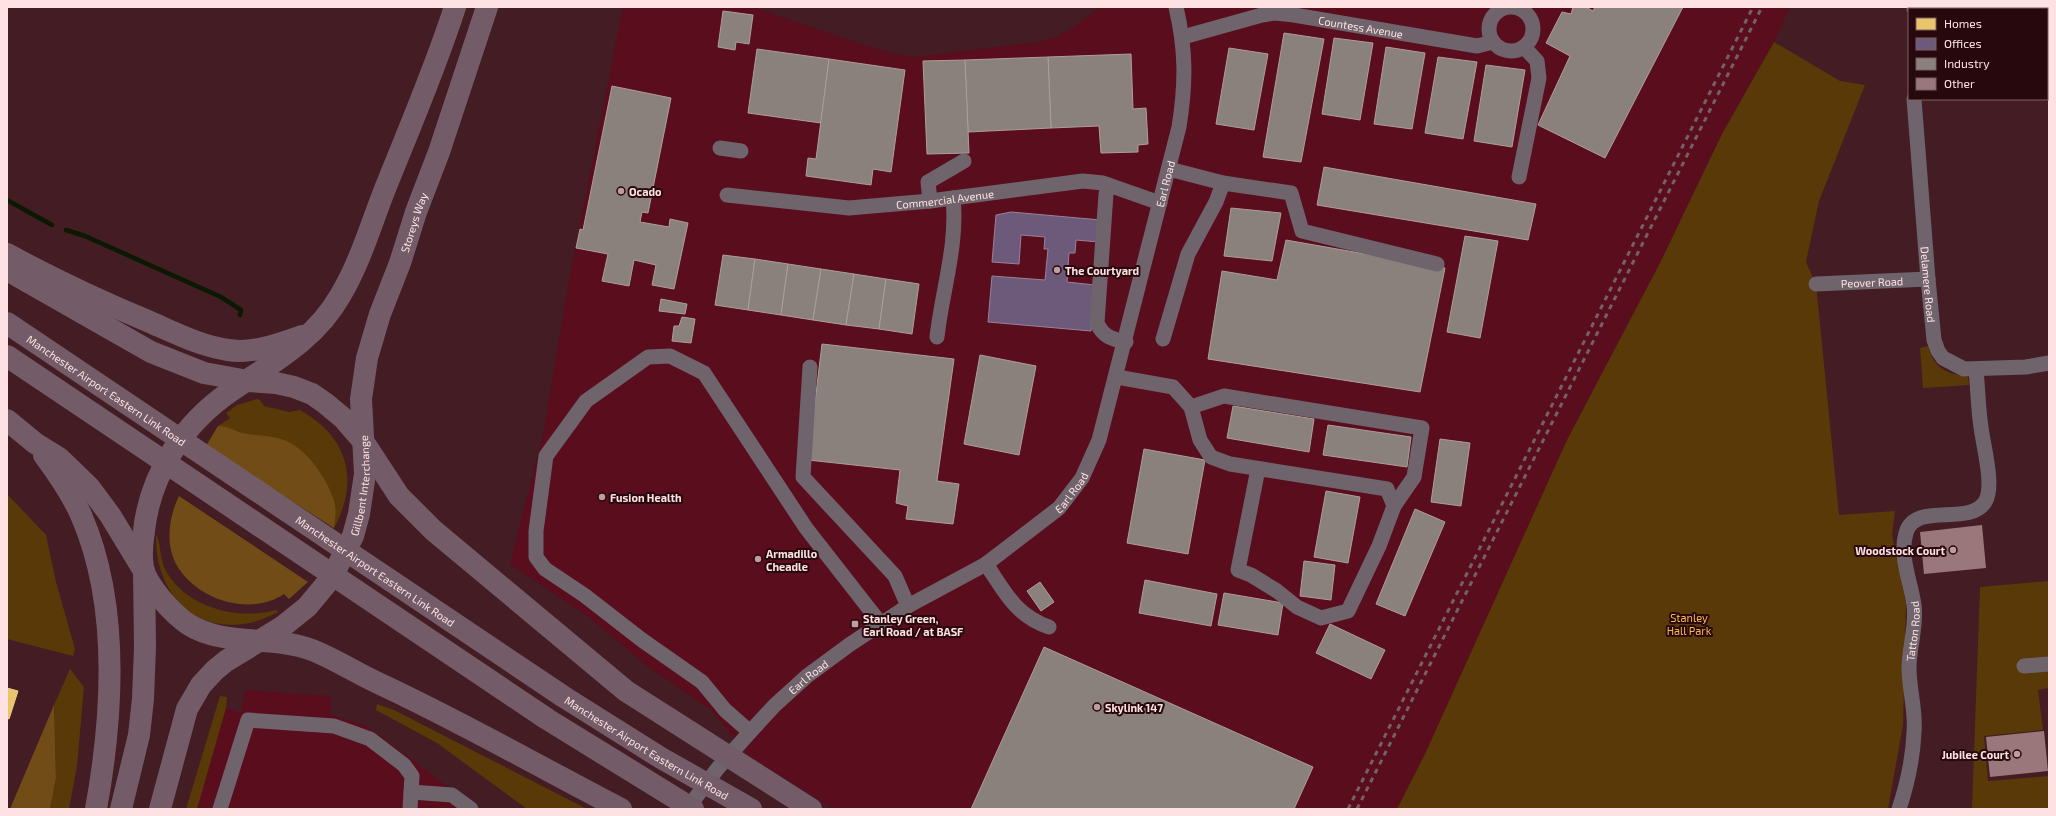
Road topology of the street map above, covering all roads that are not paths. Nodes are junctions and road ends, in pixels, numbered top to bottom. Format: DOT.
graph roads {
  1 [pos="455,7"];
  2 [pos="487,7"];
  3 [pos="1176,7"];
  4 [pos="1183,37"];
  5 [pos="1493,42"];
  6 [pos="1524,47"];
  7 [pos="2049,59"];
  8 [pos="2049,86"];
  9 [pos="1914,100"];
  10 [pos="720,148"];
  11 [pos="741,151"];
  12 [pos="964,161"];
  13 [pos="1169,169"];
  14 [pos="1519,177"];
  15 [pos="1223,183"];
  16 [pos="1109,185"];
  17 [pos="727,195"];
  18 [pos="953,198"];
  19 [pos="930,201"];
  20 [pos="1160,203"];
  21 [pos="7,254"];
  22 [pos="1437,264"];
  23 [pos="7,270"];
  24 [pos="1928,279"];
  25 [pos="1816,284"];
  26 [pos="7,323"];
  27 [pos="312,332"];
  28 [pos="937,337"];
  29 [pos="1163,340"];
  30 [pos="1126,342"];
  31 [pos="7,356"];
  32 [pos="2049,363"];
  33 [pos="810,367"];
  34 [pos="1976,370"];
  35 [pos="1117,376"];
  36 [pos="248,381"];
  37 [pos="1191,407"];
  38 [pos="7,420"];
  39 [pos="363,441"];
  40 [pos="35,443"];
  41 [pos="1258,469"];
  42 [pos="1394,506"];
  43 [pos="986,564"];
  44 [pos="144,571"];
  45 [pos="908,606"];
  46 [pos="881,624"];
  47 [pos="1049,627"];
  48 [pos="262,640"];
  49 [pos="2049,664"];
  50 [pos="2024,666"];
  51 [pos="750,732"];
  52 [pos="411,792"];
  53 [pos="686,806"];
  54 [pos="96,809"];
  55 [pos="121,809"];
  56 [pos="160,809"];
  57 [pos="220,809"];
  58 [pos="410,809"];
  59 [pos="471,809"];
  60 [pos="621,809"];
  61 [pos="751,809"];
  62 [pos="811,809"];
  63 [pos="1899,809"];
  1 -- 27 [label="highway"];
  2 -- 39 [label="highway, Storeys Way"];
  3 -- 4 [label="street, Earl Road"];
  4 -- 5 [label="street, Countess Avenue"];
  4 -- 13 [label="street, Earl Road"];
  5 -- 6 [label="street"];
  5 -- 6 [label="street"];
  6 -- 14 [label="street"];
  7 -- 8 [label="street"];
  9 -- 24 [label="street, Delamere Road"];
  10 -- 11 [label="street"];
  12 -- 19 [label="street"];
  13 -- 15 [label="street"];
  13 -- 20 [label="street, Earl Road"];
  15 -- 22 [label="street"];
  15 -- 29 [label="street"];
  16 -- 18 [label="street, Commercial Avenue"];
  16 -- 20 [label="street, Commercial Avenue"];
  16 -- 30 [label="street"];
  17 -- 19 [label="street, Commercial Avenue"];
  18 -- 19 [label="street, Commercial Avenue"];
  18 -- 28 [label="street"];
  20 -- 30 [label="street, Earl Road"];
  21 -- 27 [label="highway"];
  23 -- 36 [label="highway, Gillbent Interchange"];
  24 -- 25 [label="street, Peover Road"];
  24 -- 34 [label="street, Delamere Road"];
  26 -- 61 [label="highway, Manchester Airport Eastern Link Road"];
  27 -- 36 [label="highway"];
  30 -- 35 [label="street, Earl Road"];
  31 -- 53 [label="highway"];
  32 -- 34 [label="street, Delamere Road"];
  33 -- 45 [label="street"];
  34 -- 63 [label="street, Tatton Road"];
  35 -- 37 [label="street"];
  35 -- 43 [label="street, Earl Road"];
  36 -- 39 [label="highway, Gillbent Interchange"];
  36 -- 44 [label="highway"];
  37 -- 41 [label="street"];
  37 -- 42 [label="street"];
  38 -- 40 [label="highway"];
  39 -- 48 [label="highway, Gillbent Interchange"];
  39 -- 62 [label="highway"];
  40 -- 44 [label="highway"];
  40 -- 54 [label="highway"];
  41 -- 42 [label="street"];
  41 -- 42 [label="street"];
  43 -- 45 [label="street, Earl Road"];
  43 -- 47 [label="street"];
  44 -- 48 [label="highway"];
  44 -- 55 [label="highway"];
  45 -- 46 [label="street, Earl Road"];
  46 -- 51 [label="street, Earl Road"];
  46 -- 51 [label="street"];
  48 -- 56 [label="highway, Gillbent Interchange"];
  48 -- 60 [label="highway"];
  49 -- 50 [label="street"];
  51 -- 53 [label="street, Earl Road"];
  52 -- 57 [label="street"];
  52 -- 58 [label="street"];
  52 -- 59 [label="street"];
}
